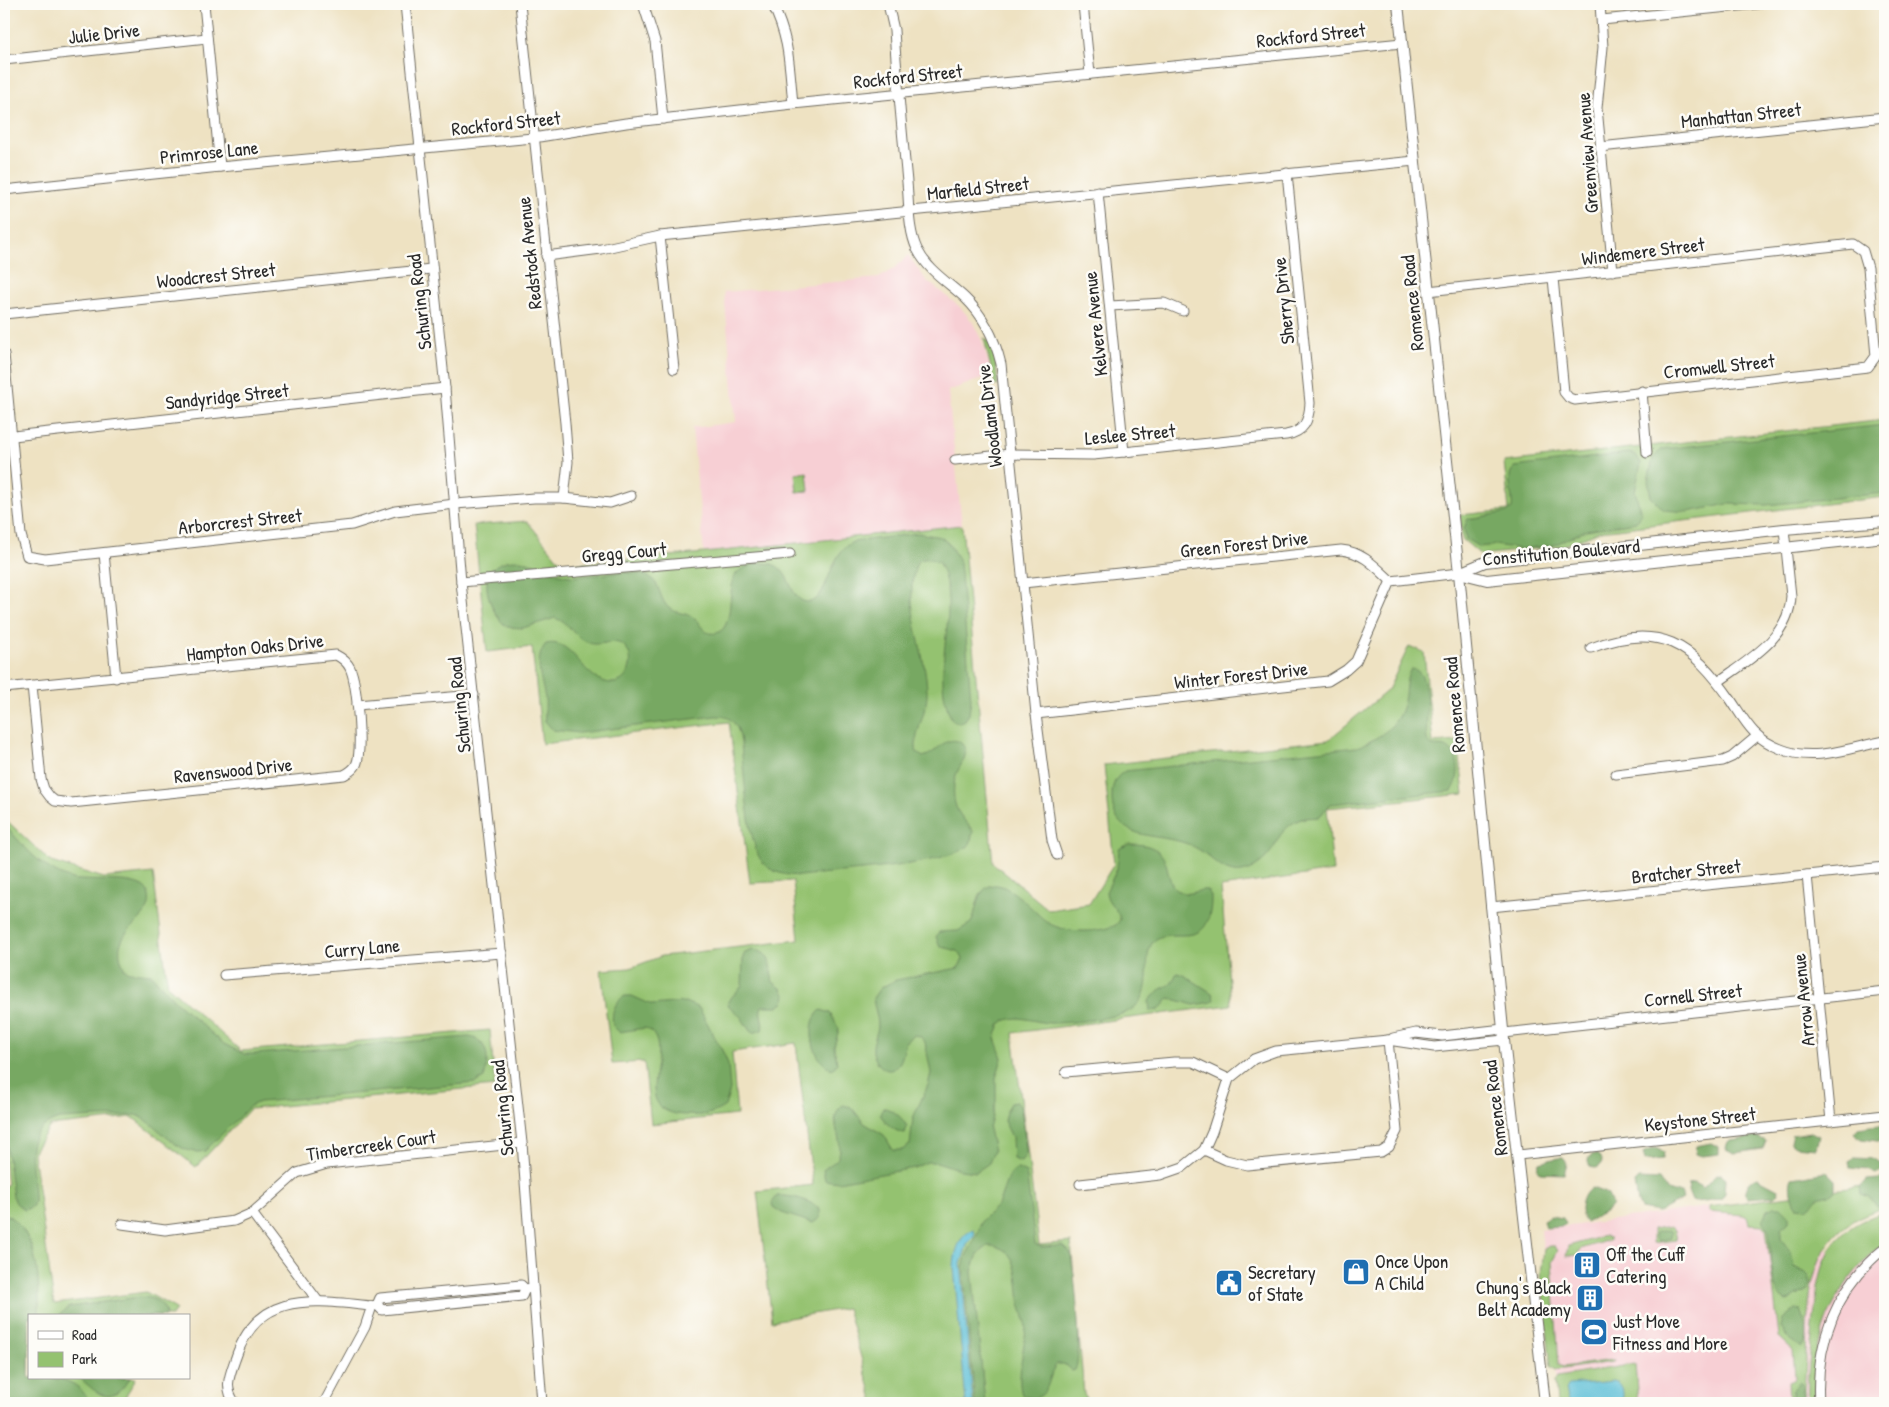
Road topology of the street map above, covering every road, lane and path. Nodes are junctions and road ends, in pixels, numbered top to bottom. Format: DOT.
graph roads {
  1 [pos="204,4"];
  2 [pos="405,4"];
  3 [pos="520,4"];
  4 [pos="643,4"];
  5 [pos="772,4"];
  6 [pos="888,4"];
  7 [pos="1083,4"];
  8 [pos="1398,4"];
  9 [pos="1600,4"];
  10 [pos="1758,4"];
  11 [pos="1602,20"];
  12 [pos="207,38"];
  13 [pos="1402,43"];
  14 [pos="4,60"];
  15 [pos="1090,74"];
  16 [pos="898,94"];
  17 [pos="793,104"];
  18 [pos="1885,116"];
  19 [pos="663,119"];
  20 [pos="533,138"];
  21 [pos="1600,147"];
  22 [pos="418,148"];
  23 [pos="1415,161"];
  24 [pos="220,166"];
  25 [pos="1287,173"];
  26 [pos="4,190"];
  27 [pos="1098,192"];
  28 [pos="910,211"];
  29 [pos="660,236"];
  30 [pos="546,256"];
  31 [pos="431,269"];
  32 [pos="1613,271"];
  33 [pos="1553,278"];
  34 [pos="1428,291"];
  35 [pos="1110,306"];
  36 [pos="1183,311"];
  37 [pos="4,314"];
  38 [pos="4,354"];
  39 [pos="1872,364"];
  40 [pos="674,369"];
  41 [pos="445,388"];
  42 [pos="1642,391"];
  43 [pos="1305,425"];
  44 [pos="13,436"];
  45 [pos="1124,452"];
  46 [pos="1647,453"];
  47 [pos="1010,454"];
  48 [pos="955,460"];
  49 [pos="632,496"];
  50 [pos="564,498"];
  51 [pos="454,504"];
  52 [pos="1885,521"];
  53 [pos="1784,529"];
  54 [pos="1885,537"];
  55 [pos="1785,548"];
  56 [pos="104,553"];
  57 [pos="790,554"];
  58 [pos="1459,573"];
  59 [pos="1391,581"];
  60 [pos="461,582"];
  61 [pos="1023,583"];
  62 [pos="1591,648"];
  63 [pos="116,678"];
  64 [pos="1718,682"];
  65 [pos="32,685"];
  66 [pos="4,688"];
  67 [pos="474,695"];
  68 [pos="357,705"];
  69 [pos="1036,714"];
  70 [pos="1756,737"];
  71 [pos="1885,741"];
  72 [pos="1616,774"];
  73 [pos="1057,855"];
  74 [pos="1885,867"];
  75 [pos="1807,875"];
  76 [pos="1491,907"];
  77 [pos="502,953"];
  78 [pos="224,975"];
  79 [pos="1885,991"];
  80 [pos="1818,998"];
  81 [pos="1504,1034"];
  82 [pos="1388,1040"];
  83 [pos="1066,1072"];
  84 [pos="1229,1079"];
  85 [pos="1885,1115"];
  86 [pos="1831,1121"];
  87 [pos="522,1143"];
  88 [pos="1204,1150"];
  89 [pos="1518,1155"];
  90 [pos="1080,1184"];
  91 [pos="252,1213"];
  92 [pos="122,1224"];
  93 [pos="1885,1248"];
  94 [pos="529,1289"];
  95 [pos="318,1301"];
  96 [pos="374,1306"];
  97 [pos="235,1403"];
  98 [pos="324,1403"];
  99 [pos="542,1403"];
  100 [pos="1545,1403"];
  101 [pos="1819,1403"];
  1 -- 12 [label="street"];
  2 -- 22 [label="street, Schuring Road"];
  3 -- 20 [label="street, Redstock Avenue"];
  4 -- 19 [label="street"];
  5 -- 17 [label="street"];
  6 -- 16 [label="street, Woodland Drive"];
  7 -- 15 [label="street"];
  8 -- 13 [label="street, Romence Road"];
  9 -- 11 [label="street, Greenview Avenue"];
  10 -- 11 [label="street"];
  11 -- 21 [label="street, Greenview Avenue"];
  12 -- 14 [label="street, Julie Drive"];
  12 -- 24 [label="street"];
  13 -- 15 [label="street, Rockford Street"];
  13 -- 23 [label="street, Romence Road"];
  15 -- 16 [label="street, Rockford Street"];
  16 -- 17 [label="street, Rockford Street"];
  16 -- 28 [label="street, Woodland Drive"];
  17 -- 19 [label="street, Rockford Street"];
  18 -- 21 [label="street, Manhattan Street"];
  19 -- 20 [label="street, Rockford Street"];
  20 -- 22 [label="street, Rockford Street"];
  20 -- 30 [label="street, Redstock Avenue"];
  21 -- 32 [label="street, Greenview Avenue"];
  22 -- 24 [label="street, Primrose Lane"];
  22 -- 31 [label="street, Schuring Road"];
  23 -- 25 [label="street, Marfield Street"];
  23 -- 34 [label="street, Romence Road"];
  24 -- 26 [label="street, Primrose Lane"];
  25 -- 27 [label="street, Marfield Street"];
  25 -- 43 [label="street, Sherry Drive"];
  27 -- 28 [label="street, Marfield Street"];
  27 -- 35 [label="street, Kelvere Avenue"];
  28 -- 29 [label="street, Marfield Street"];
  28 -- 47 [label="street, Woodland Drive"];
  29 -- 30 [label="street, Marfield Street"];
  29 -- 40 [label="street"];
  30 -- 50 [label="street, Redstock Avenue"];
  31 -- 37 [label="street, Woodcrest Street"];
  31 -- 41 [label="street, Schuring Road"];
  32 -- 33 [label="street, Windemere Street"];
  32 -- 39 [label="street, Windemere Street"];
  33 -- 34 [label="street, Windemere Street"];
  33 -- 42 [label="street, Cromwell Street"];
  34 -- 58 [label="street, Romence Road"];
  35 -- 36 [label="street"];
  35 -- 45 [label="street, Kelvere Avenue"];
  38 -- 44 [label="street"];
  39 -- 42 [label="street, Cromwell Street"];
  41 -- 44 [label="street, Sandyridge Street"];
  41 -- 51 [label="street, Schuring Road"];
  42 -- 46 [label="street"];
  43 -- 45 [label="street, Leslee Street"];
  44 -- 56 [label="street, Arborcrest Street"];
  45 -- 47 [label="street, Leslee Street"];
  47 -- 48 [label="street, Leslee Street"];
  47 -- 61 [label="street, Woodland Drive"];
  49 -- 50 [label="street, Arborcrest Street"];
  50 -- 51 [label="street, Arborcrest Street"];
  51 -- 56 [label="street, Arborcrest Street"];
  51 -- 60 [label="street, Schuring Road"];
  52 -- 53 [label="street, Constitution Boulevard"];
  53 -- 55 [label="street"];
  53 -- 58 [label="street, Constitution Boulevard"];
  54 -- 55 [label="street, Constitution Boulevard"];
  55 -- 58 [label="street, Constitution Boulevard"];
  55 -- 64 [label="street"];
  56 -- 63 [label="street"];
  57 -- 60 [label="street, Gregg Court"];
  58 -- 59 [label="street"];
  58 -- 76 [label="street, Romence Road"];
  59 -- 61 [label="street, Green Forest Drive"];
  59 -- 69 [label="street, Winter Forest Drive"];
  60 -- 67 [label="street, Schuring Road"];
  61 -- 69 [label="street, Woodland Drive"];
  62 -- 64 [label="street"];
  63 -- 65 [label="street, Hampton Oaks Drive"];
  63 -- 68 [label="street, Hampton Oaks Drive"];
  64 -- 70 [label="street"];
  65 -- 66 [label="street, Hampton Oaks Drive"];
  65 -- 68 [label="street, Ravenswood Drive"];
  67 -- 68 [label="street"];
  67 -- 77 [label="street, Schuring Road"];
  69 -- 73 [label="street, Woodland Drive"];
  70 -- 71 [label="street"];
  70 -- 72 [label="street"];
  74 -- 75 [label="street, Bratcher Street"];
  75 -- 76 [label="street, Bratcher Street"];
  75 -- 80 [label="street, Arrow Avenue"];
  76 -- 81 [label="street, Romence Road"];
  77 -- 78 [label="street, Curry Lane"];
  77 -- 87 [label="street, Schuring Road"];
  79 -- 80 [label="street, Cornell Street"];
  80 -- 81 [label="street, Cornell Street"];
  80 -- 86 [label="street, Arrow Avenue"];
  81 -- 82 [label="street, Cornell Street"];
  81 -- 89 [label="street, Romence Road"];
  82 -- 84 [label="street, Cornell Street"];
  82 -- 88 [label="street"];
  83 -- 84 [label="street"];
  84 -- 88 [label="street"];
  85 -- 86 [label="street, Keystone Street"];
  86 -- 89 [label="street, Keystone Street"];
  87 -- 91 [label="street, Timbercreek Court"];
  87 -- 94 [label="street, Schuring Road"];
  88 -- 90 [label="street"];
  89 -- 100 [label="street, Romence Road"];
  91 -- 92 [label="street, Timbercreek Court"];
  91 -- 95 [label="street"];
  93 -- 101 [label="street"];
  94 -- 96 [label="street"];
  94 -- 99 [label="street, Schuring Road"];
  95 -- 96 [label="street"];
  95 -- 97 [label="street"];
  96 -- 98 [label="street"];
}
